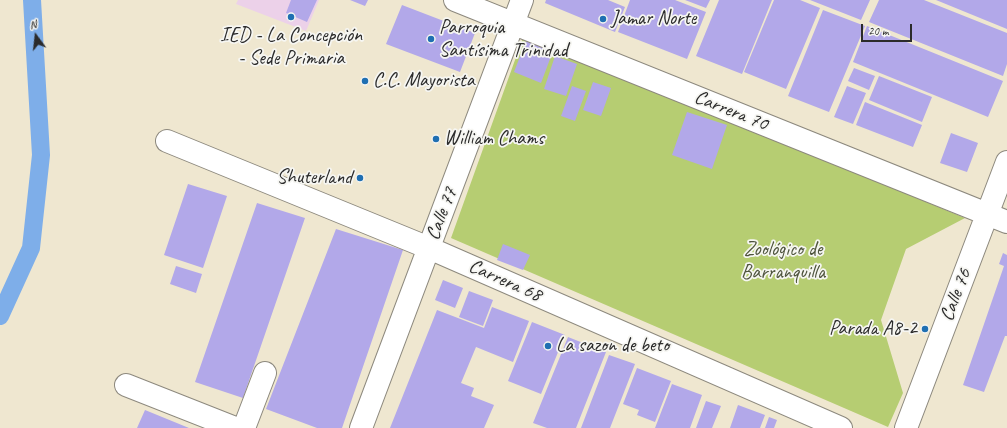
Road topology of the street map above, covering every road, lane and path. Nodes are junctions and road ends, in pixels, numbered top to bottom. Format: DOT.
graph roads {
  1 [pos="455,0"];
  2 [pos="522,0"];
  3 [pos="513,23"];
  4 [pos="167,141"];
  5 [pos="1007,162"];
  6 [pos="997,218"];
  7 [pos="429,248"];
  8 [pos="265,373"];
  9 [pos="126,385"];
  10 [pos="235,428"];
  11 [pos="244,428"];
  12 [pos="361,428"];
  13 [pos="841,428"];
  14 [pos="906,428"];
  1 -- 3 [label="street, Carrera 70"];
  2 -- 3 [label="street, Calle 77"];
  3 -- 6 [label="street, Carrera 70"];
  3 -- 7 [label="street, Calle 77"];
  4 -- 7 [label="street, Carrera 68"];
  5 -- 6 [label="street, Calle 76"];
  6 -- 14 [label="street, Calle 76"];
  7 -- 12 [label="street, Calle 77"];
  7 -- 13 [label="street, Carrera 68"];
  8 -- 11 [label="street"];
  9 -- 10 [label="street"];
}
